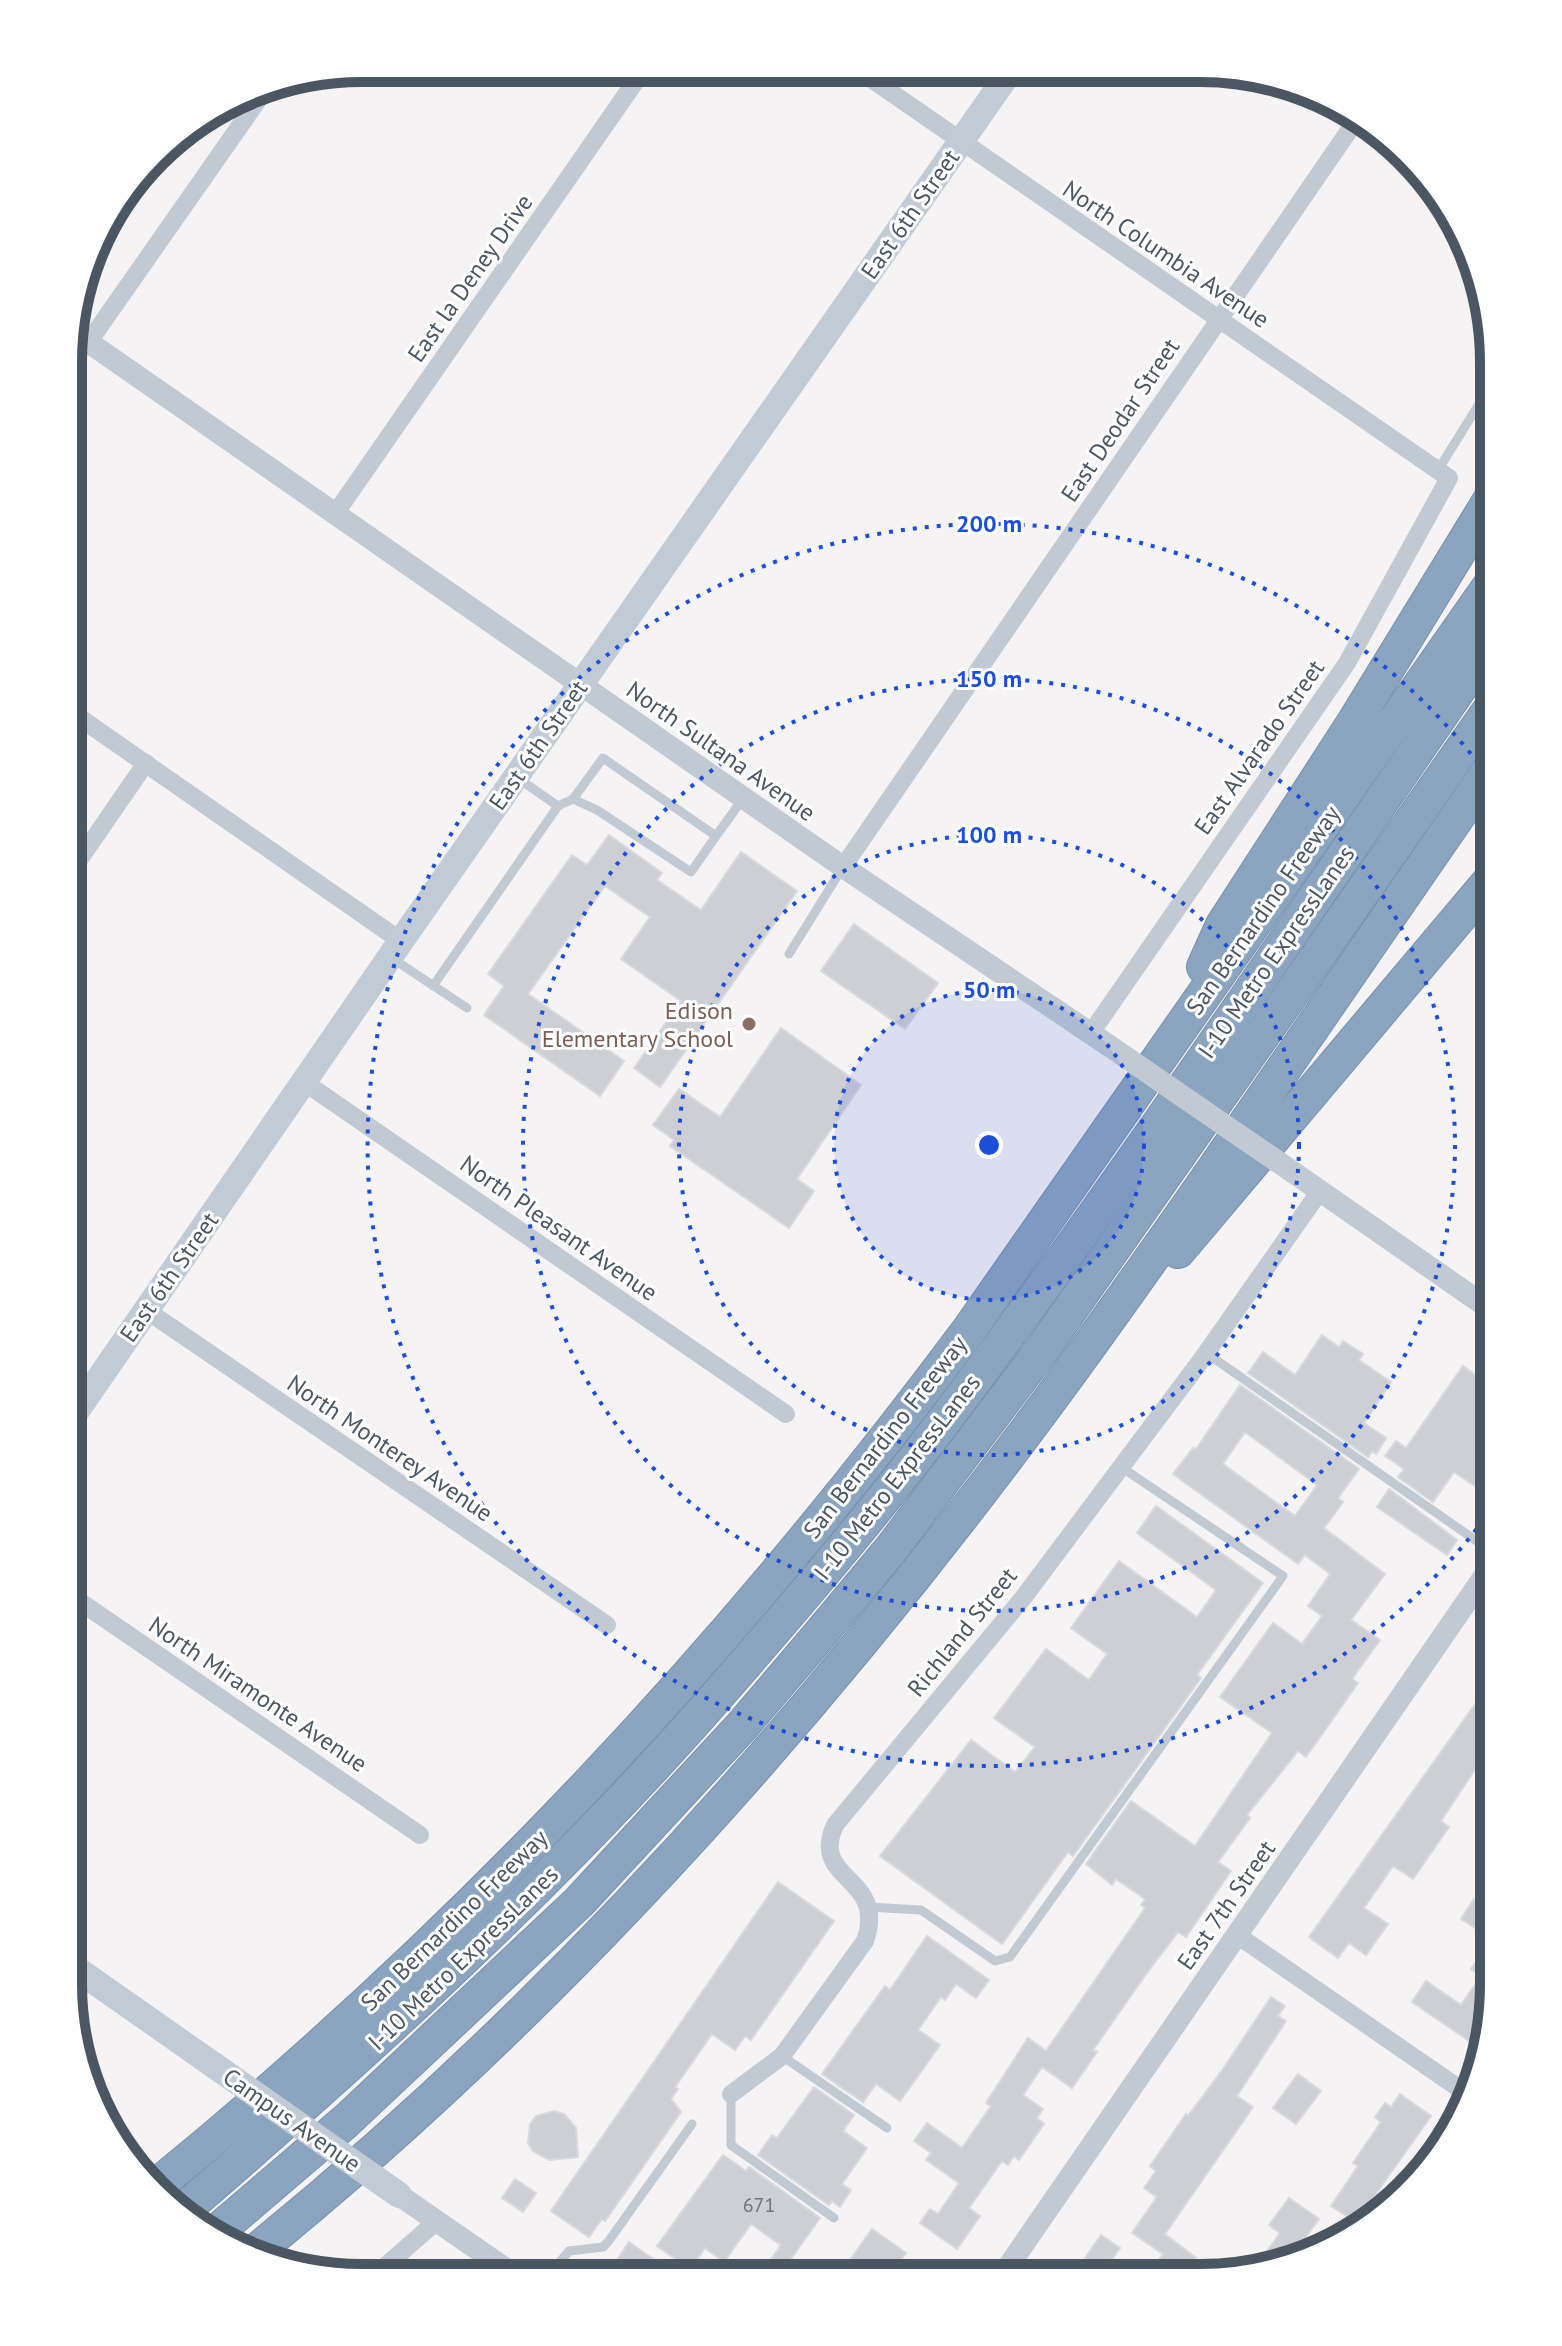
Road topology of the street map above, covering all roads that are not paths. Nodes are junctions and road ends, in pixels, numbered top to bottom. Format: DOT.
graph roads {
  1 [pos="876,82"];
  2 [pos="1003,82"];
  3 [pos="635,83"];
  4 [pos="255,103"];
  5 [pos="1352,127"];
  6 [pos="961,143"];
  7 [pos="1218,319"];
  8 [pos="84,331"];
  9 [pos="83,340"];
  10 [pos="1480,406"];
  11 [pos="1444,474"];
  12 [pos="335,514"];
  13 [pos="1480,517"];
  14 [pos="1480,600"];
  15 [pos="1480,658"];
  16 [pos="581,685"];
  17 [pos="82,719"];
  18 [pos="1480,724"];
  19 [pos="146,763"];
  20 [pos="516,777"];
  21 [pos="1480,784"];
  22 [pos="743,798"];
  23 [pos="573,799"];
  24 [pos="558,806"];
  25 [pos="716,836"];
  26 [pos="82,856"];
  27 [pos="843,867"];
  28 [pos="1480,893"];
  29 [pos="395,949"];
  30 [pos="789,954"];
  31 [pos="433,986"];
  32 [pos="467,1008"];
  33 [pos="1100,1039"];
  34 [pos="1169,1044"];
  35 [pos="304,1082"];
  36 [pos="1316,1188"];
  37 [pos="1479,1302"];
  38 [pos="146,1310"];
  39 [pos="1206,1353"];
  40 [pos="1069,1374"];
  41 [pos="82,1403"];
  42 [pos="786,1414"];
  43 [pos="1121,1467"];
  44 [pos="1479,1543"];
  45 [pos="1479,1583"];
  46 [pos="82,1603"];
  47 [pos="607,1625"];
  48 [pos="420,1835"];
  49 [pos="868,1907"];
  50 [pos="1237,1935"];
  51 [pos="82,1979"];
  52 [pos="782,2056"];
  53 [pos="1459,2088"];
  54 [pos="731,2094"];
  55 [pos="692,2124"];
  56 [pos="887,2128"];
  57 [pos="163,2181"];
  58 [pos="399,2195"];
  59 [pos="190,2205"];
  60 [pos="834,2218"];
  61 [pos="437,2221"];
  62 [pos="222,2227"];
  63 [pos="262,2245"];
  64 [pos="388,2264"];
  65 [pos="499,2264"];
  66 [pos="558,2264"];
  67 [pos="1010,2264"];
  1 -- 6 [label="street, North Columbia Avenue"];
  2 -- 6 [label="main road, East 6th Street"];
  3 -- 12 [label="street, East la Deney Drive"];
  4 -- 8 [label="street"];
  5 -- 7 [label="street, East Deodar Street"];
  6 -- 7 [label="street, North Columbia Avenue"];
  6 -- 16 [label="main road, East 6th Street"];
  7 -- 11 [label="street, North Columbia Avenue"];
  7 -- 27 [label="street, East Deodar Street"];
  9 -- 12 [label="street, North Sultana Avenue"];
  10 -- 11 [label="lane"];
  11 -- 33 [label="street, East Alvarado Street"];
  12 -- 16 [label="street, North Sultana Avenue"];
  13 -- 34 [label="highway"];
  14 -- 34 [label="highway, San Bernardino Freeway"];
  15 -- 59 [label="highway, I-10 Metro ExpressLanes"];
  16 -- 20 [label="main road, East 6th Street"];
  16 -- 22 [label="street, North Sultana Avenue"];
  17 -- 19 [label="street"];
  18 -- 62 [label="highway, I-10 Metro ExpressLanes"];
  19 -- 26 [label="street"];
  19 -- 29 [label="street"];
  20 -- 24 [label="lane"];
  20 -- 29 [label="main road, East 6th Street"];
  21 -- 40 [label="highway"];
  22 -- 25 [label="lane"];
  22 -- 27 [label="street, North Sultana Avenue"];
  23 -- 24 [label="lane"];
  23 -- 25 [label="lane"];
  23 -- 25 [label="lane"];
  24 -- 31 [label="lane"];
  27 -- 30 [label="lane"];
  27 -- 33 [label="street, North Sultana Avenue"];
  28 -- 40 [label="highway"];
  29 -- 31 [label="lane"];
  29 -- 35 [label="main road, East 6th Street"];
  31 -- 32 [label="lane"];
  33 -- 36 [label="street, North Sultana Avenue, bridge"];
  34 -- 57 [label="highway, San Bernardino Freeway"];
  35 -- 38 [label="main road, East 6th Street"];
  35 -- 42 [label="street, North Pleasant Avenue"];
  36 -- 37 [label="street, North Sultana Avenue"];
  36 -- 39 [label="street, Richland Street"];
  38 -- 41 [label="main road, East 6th Street"];
  38 -- 47 [label="street, North Monterey Avenue"];
  39 -- 43 [label="street, Richland Street"];
  39 -- 44 [label="lane"];
  40 -- 63 [label="highway"];
  43 -- 49 [label="street, Richland Street"];
  43 -- 49 [label="lane"];
  45 -- 50 [label="street, East 7th Street"];
  46 -- 48 [label="street, North Miramonte Avenue"];
  49 -- 52 [label="street"];
  50 -- 53 [label="street"];
  50 -- 67 [label="street, East 7th Street"];
  51 -- 58 [label="main road, Campus Avenue, bridge"];
  52 -- 54 [label="street"];
  52 -- 56 [label="lane"];
  54 -- 60 [label="lane"];
  55 -- 66 [label="lane"];
  58 -- 61 [label="street, Campus Avenue"];
  61 -- 64 [label="street"];
  61 -- 65 [label="street, Campus Avenue"];
}
